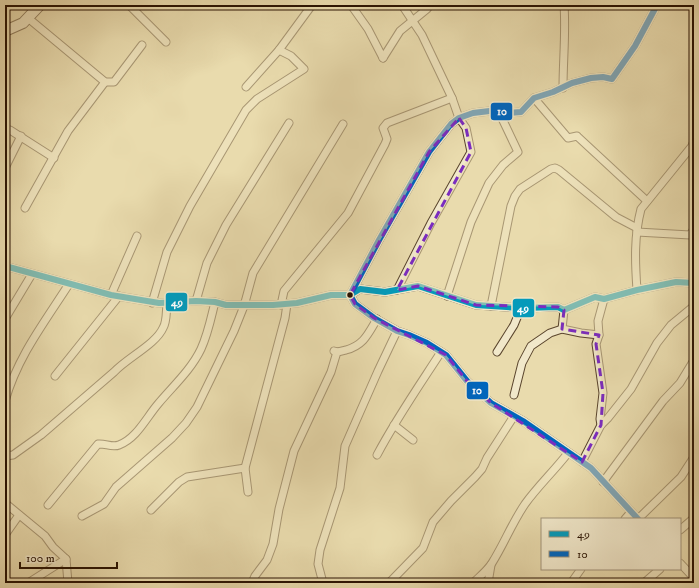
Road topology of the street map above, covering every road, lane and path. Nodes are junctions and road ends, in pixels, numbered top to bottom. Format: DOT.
graph roads {
  1 [pos="40,5"];
  2 [pos="129,5"];
  3 [pos="312,5"];
  4 [pos="350,5"];
  5 [pos="402,5"];
  6 [pos="430,5"];
  7 [pos="564,5"];
  8 [pos="657,5"];
  9 [pos="28,18"];
  10 [pos="412,20"];
  11 [pos="5,30"];
  12 [pos="166,42"];
  13 [pos="142,45"];
  14 [pos="279,50"];
  15 [pos="105,82"];
  16 [pos="246,86"];
  17 [pos="563,88"];
  18 [pos="452,98"];
  19 [pos="534,98"];
  20 [pos="498,110"];
  21 [pos="459,118"];
  22 [pos="289,124"];
  23 [pos="343,124"];
  24 [pos="10,130"];
  25 [pos="21,136"];
  26 [pos="694,141"];
  27 [pos="54,158"];
  28 [pos="5,168"];
  29 [pos="647,201"];
  30 [pos="25,208"];
  31 [pos="694,229"];
  32 [pos="637,230"];
  33 [pos="137,236"];
  34 [pos="5,266"];
  35 [pos="32,274"];
  36 [pos="694,283"];
  37 [pos="69,284"];
  38 [pos="397,290"];
  39 [pos="637,290"];
  40 [pos="111,295"];
  41 [pos="350,295"];
  42 [pos="118,296"];
  43 [pos="447,296"];
  44 [pos="604,299"];
  45 [pos="196,301"];
  46 [pos="152,302"];
  47 [pos="215,302"];
  48 [pos="167,304"];
  49 [pos="284,304"];
  50 [pos="244,306"];
  51 [pos="491,306"];
  52 [pos="694,306"];
  53 [pos="521,308"];
  54 [pos="564,310"];
  55 [pos="5,319"];
  56 [pos="377,319"];
  57 [pos="562,329"];
  58 [pos="397,332"];
  59 [pos="598,335"];
  60 [pos="441,352"];
  61 [pos="497,352"];
  62 [pos="694,360"];
  63 [pos="55,376"];
  64 [pos="514,395"];
  65 [pos="5,401"];
  66 [pos="514,416"];
  67 [pos="394,424"];
  68 [pos="601,425"];
  69 [pos="413,440"];
  70 [pos="568,453"];
  71 [pos="377,455"];
  72 [pos="5,456"];
  73 [pos="694,457"];
  74 [pos="582,462"];
  75 [pos="245,468"];
  76 [pos="603,482"];
  77 [pos="248,492"];
  78 [pos="5,503"];
  79 [pos="48,504"];
  80 [pos="151,510"];
  81 [pos="631,512"];
  82 [pos="19,515"];
  83 [pos="82,516"];
  84 [pos="626,518"];
  85 [pos="637,518"];
  86 [pos="639,518"];
  87 [pos="694,518"];
  88 [pos="681,529"];
  89 [pos="5,535"];
  90 [pos="66,559"];
  91 [pos="491,565"];
  92 [pos="681,565"];
  93 [pos="580,570"];
  94 [pos="659,570"];
  95 [pos="691,570"];
  96 [pos="694,578"];
  97 [pos="28,583"];
  98 [pos="68,583"];
  99 [pos="252,583"];
  100 [pos="323,583"];
  101 [pos="389,583"];
  102 [pos="473,583"];
  103 [pos="488,583"];
  104 [pos="571,583"];
  105 [pos="644,583"];
  1 -- 9 [label="street"];
  2 -- 12 [label="street"];
  3 -- 14 [label="street"];
  4 -- 10 [label="street"];
  5 -- 10 [label="street"];
  6 -- 10 [label="street"];
  7 -- 17 [label="street"];
  8 -- 17 [label="street"];
  9 -- 11 [label="street"];
  9 -- 15 [label="street"];
  10 -- 18 [label="street"];
  13 -- 15 [label="street"];
  14 -- 16 [label="street"];
  14 -- 46 [label="street"];
  15 -- 27 [label="street"];
  17 -- 19 [label="street"];
  18 -- 21 [label="street"];
  18 -- 49 [label="street"];
  19 -- 20 [label="street"];
  19 -- 29 [label="street"];
  20 -- 21 [label="street"];
  20 -- 43 [label="street"];
  21 -- 38 [label="street"];
  21 -- 41 [label="street"];
  22 -- 45 [label="street"];
  23 -- 50 [label="street"];
  24 -- 25 [label="street"];
  25 -- 27 [label="street"];
  25 -- 28 [label="street"];
  26 -- 29 [label="street"];
  27 -- 30 [label="street"];
  29 -- 32 [label="street"];
  31 -- 32 [label="street"];
  32 -- 39 [label="street"];
  32 -- 51 [label="street"];
  33 -- 40 [label="street"];
  34 -- 35 [label="street"];
  35 -- 37 [label="street"];
  35 -- 55 [label="street"];
  36 -- 39 [label="street"];
  37 -- 40 [label="street"];
  37 -- 65 [label="street"];
  38 -- 41 [label="street"];
  38 -- 43 [label="street"];
  39 -- 44 [label="street"];
  40 -- 42 [label="street"];
  41 -- 49 [label="street"];
  41 -- 56 [label="street"];
  42 -- 46 [label="street"];
  42 -- 63 [label="street"];
  43 -- 51 [label="street"];
  44 -- 54 [label="street"];
  44 -- 59 [label="street"];
  45 -- 47 [label="street"];
  45 -- 48 [label="street"];
  46 -- 48 [label="street"];
  47 -- 50 [label="street"];
  47 -- 79 [label="street"];
  48 -- 72 [label="street"];
  49 -- 50 [label="street"];
  49 -- 75 [label="street"];
  50 -- 83 [label="street"];
  51 -- 53 [label="street"];
  52 -- 68 [label="street"];
  53 -- 54 [label="street"];
  53 -- 61 [label="street"];
  54 -- 57 [label="street"];
  56 -- 58 [label="street"];
  56 -- 99 [label="street"];
  57 -- 59 [label="street"];
  57 -- 64 [label="street"];
  58 -- 60 [label="street"];
  58 -- 100 [label="street"];
  59 -- 68 [label="street"];
  60 -- 66 [label="street"];
  60 -- 67 [label="street"];
  62 -- 76 [label="street"];
  66 -- 70 [label="street"];
  66 -- 101 [label="street"];
  67 -- 69 [label="street"];
  67 -- 71 [label="street"];
  68 -- 74 [label="street"];
  70 -- 74 [label="street"];
  70 -- 91 [label="street"];
  73 -- 86 [label="street"];
  74 -- 76 [label="street"];
  75 -- 77 [label="street"];
  75 -- 80 [label="street"];
  76 -- 81 [label="street"];
  78 -- 82 [label="street"];
  81 -- 84 [label="street"];
  81 -- 85 [label="street"];
  82 -- 89 [label="street"];
  82 -- 90 [label="street"];
  87 -- 88 [label="street"];
  90 -- 97 [label="street"];
  90 -- 98 [label="street"];
  91 -- 102 [label="street"];
  91 -- 103 [label="street"];
  92 -- 95 [label="street"];
  93 -- 104 [label="street"];
  94 -- 105 [label="street"];
  95 -- 96 [label="street"];
}
